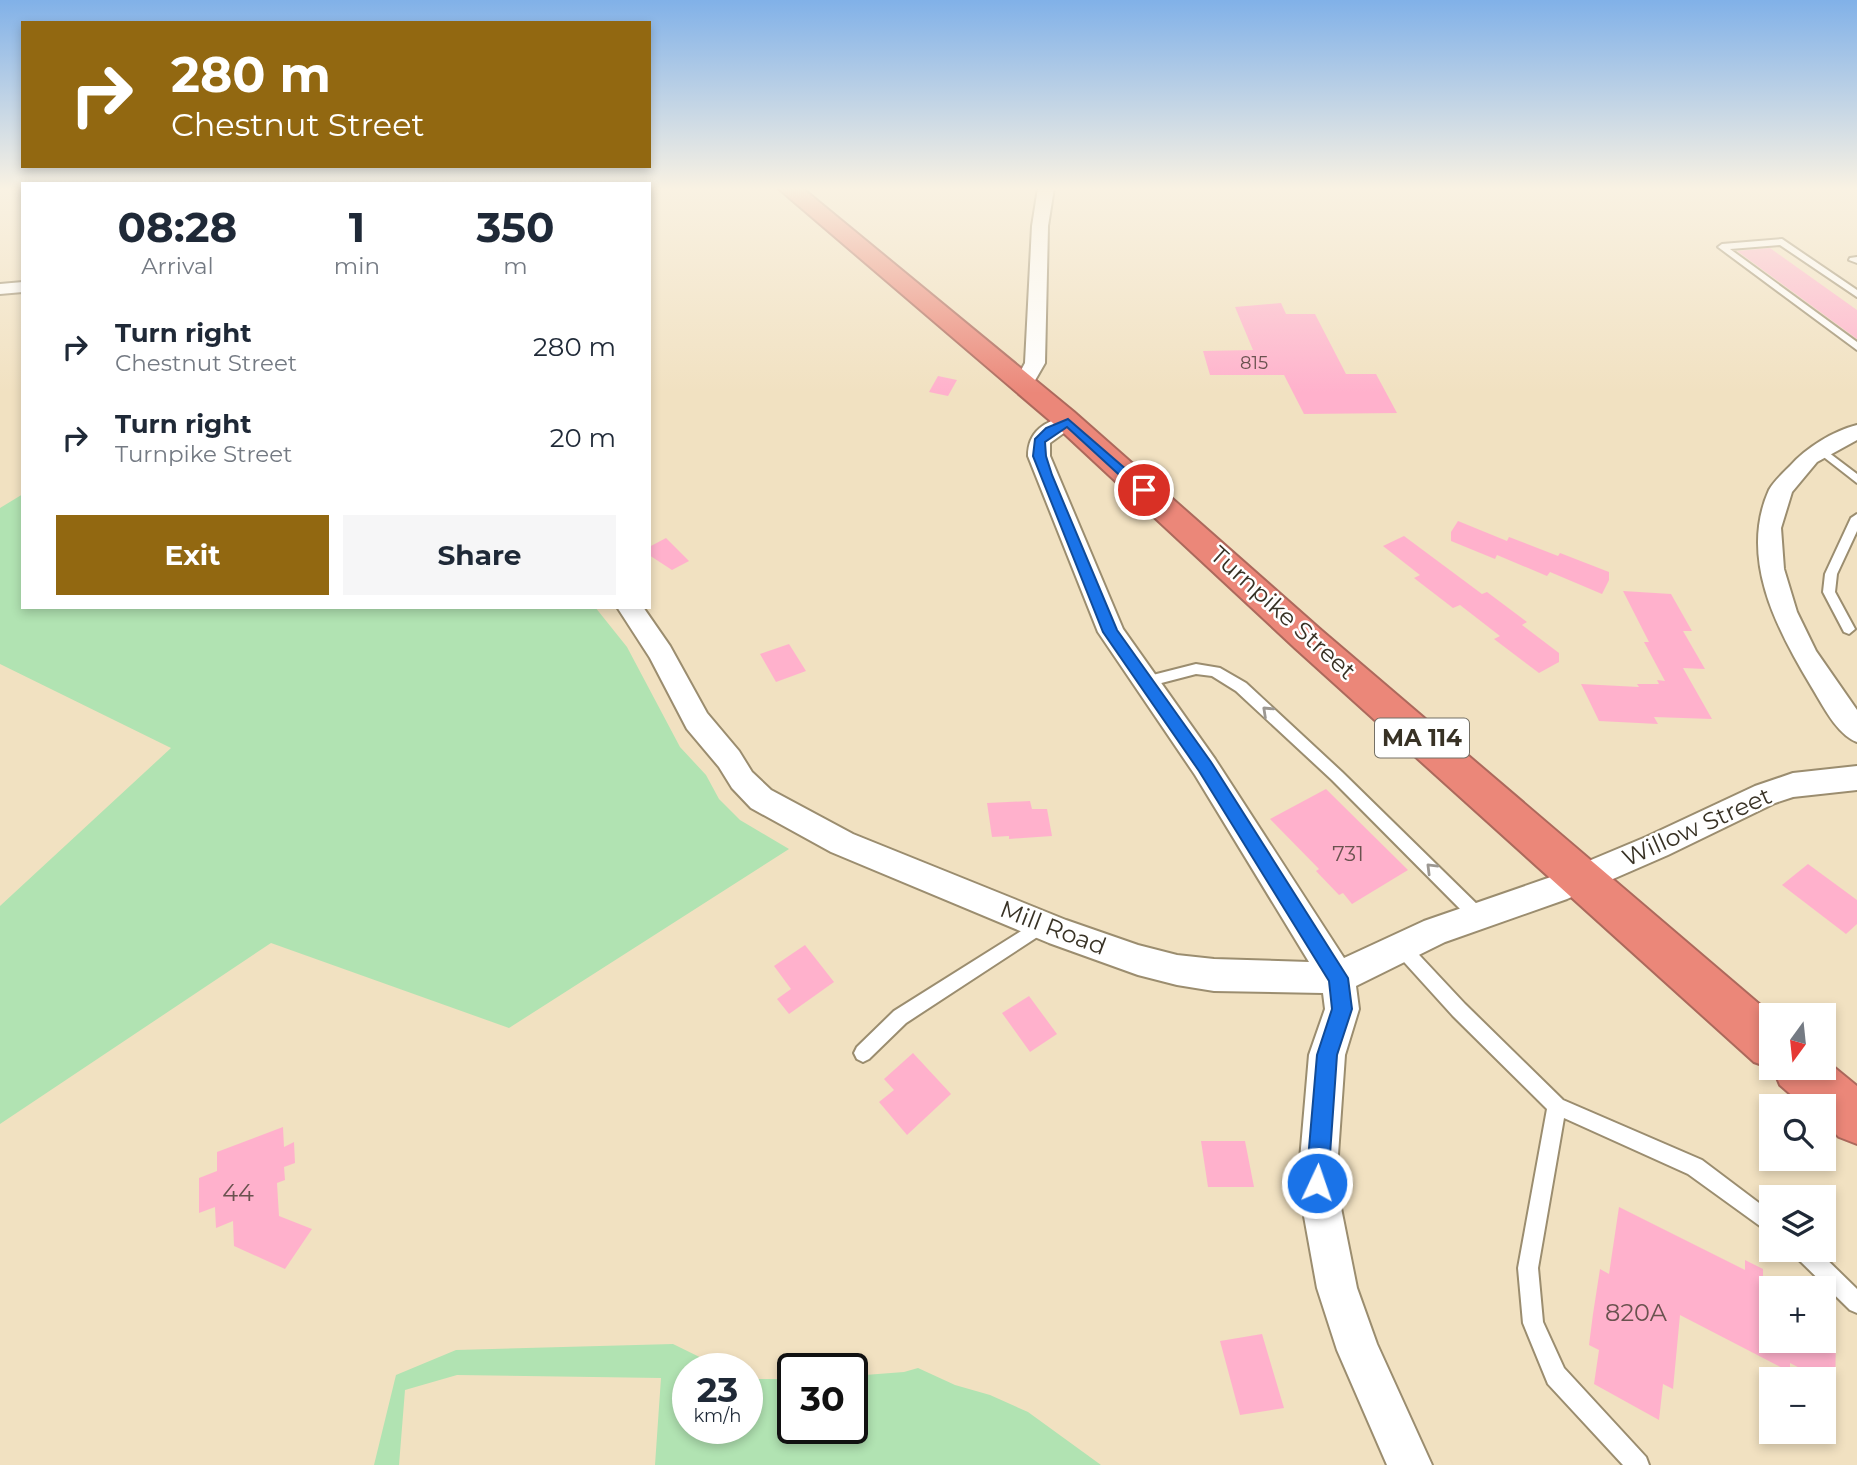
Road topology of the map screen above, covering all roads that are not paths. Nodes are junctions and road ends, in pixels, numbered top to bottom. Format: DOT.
graph roads {
  1 [pos="870,256"];
  2 [pos="1039,256"];
  3 [pos="1735,256"];
  4 [pos="1803,256"];
  5 [pos="21,287"];
  6 [pos="0,289"];
  7 [pos="1857,294"];
  8 [pos="1857,347"];
  9 [pos="1023,385"];
  10 [pos="1068,422"];
  11 [pos="1857,431"];
  12 [pos="1820,449"];
  13 [pos="1857,480"];
  14 [pos="1857,518"];
  15 [pos="630,609"];
  16 [pos="1849,629"];
  17 [pos="1146,682"];
  18 [pos="1857,731"];
  19 [pos="1857,778"];
  20 [pos="1580,878"];
  21 [pos="1479,917"];
  22 [pos="1042,925"];
  23 [pos="1401,947"];
  24 [pos="1338,978"];
  25 [pos="1759,1035"];
  26 [pos="863,1054"];
  27 [pos="1811,1080"];
  28 [pos="1557,1106"];
  29 [pos="1857,1119"];
  30 [pos="1759,1215"];
  31 [pos="1815,1262"];
  32 [pos="1857,1303"];
  33 [pos="1410,1465"];
  34 [pos="1638,1465"];
  1 -- 9 [label="highway, Turnpike Street / MA 114"];
  2 -- 9 [label="street"];
  3 -- 8 [label="lane"];
  4 -- 7 [label="lane"];
  5 -- 6 [label="street"];
  9 -- 10 [label="highway, Turnpike Street / MA 114"];
  10 -- 17 [label="street"];
  10 -- 20 [label="highway, Turnpike Street / MA 114"];
  11 -- 12 [label="street"];
  12 -- 13 [label="lane"];
  12 -- 18 [label="street"];
  14 -- 16 [label="lane"];
  15 -- 22 [label="street, Mill Road"];
  21 -- 17 [label="lane, one-way"];
  17 -- 24 [label="street"];
  19 -- 20 [label="street, Willow Street"];
  20 -- 21 [label="street, Mill Road"];
  20 -- 25 [label="highway, Turnpike Street / MA 114"];
  21 -- 23 [label="street, Mill Road"];
  22 -- 24 [label="street, Mill Road"];
  22 -- 26 [label="lane"];
  23 -- 24 [label="street, Mill Road"];
  23 -- 28 [label="lane"];
  24 -- 33 [label="street"];
  27 -- 29 [label="highway"];
  28 -- 30 [label="lane"];
  28 -- 34 [label="lane"];
  31 -- 32 [label="lane"];
}
